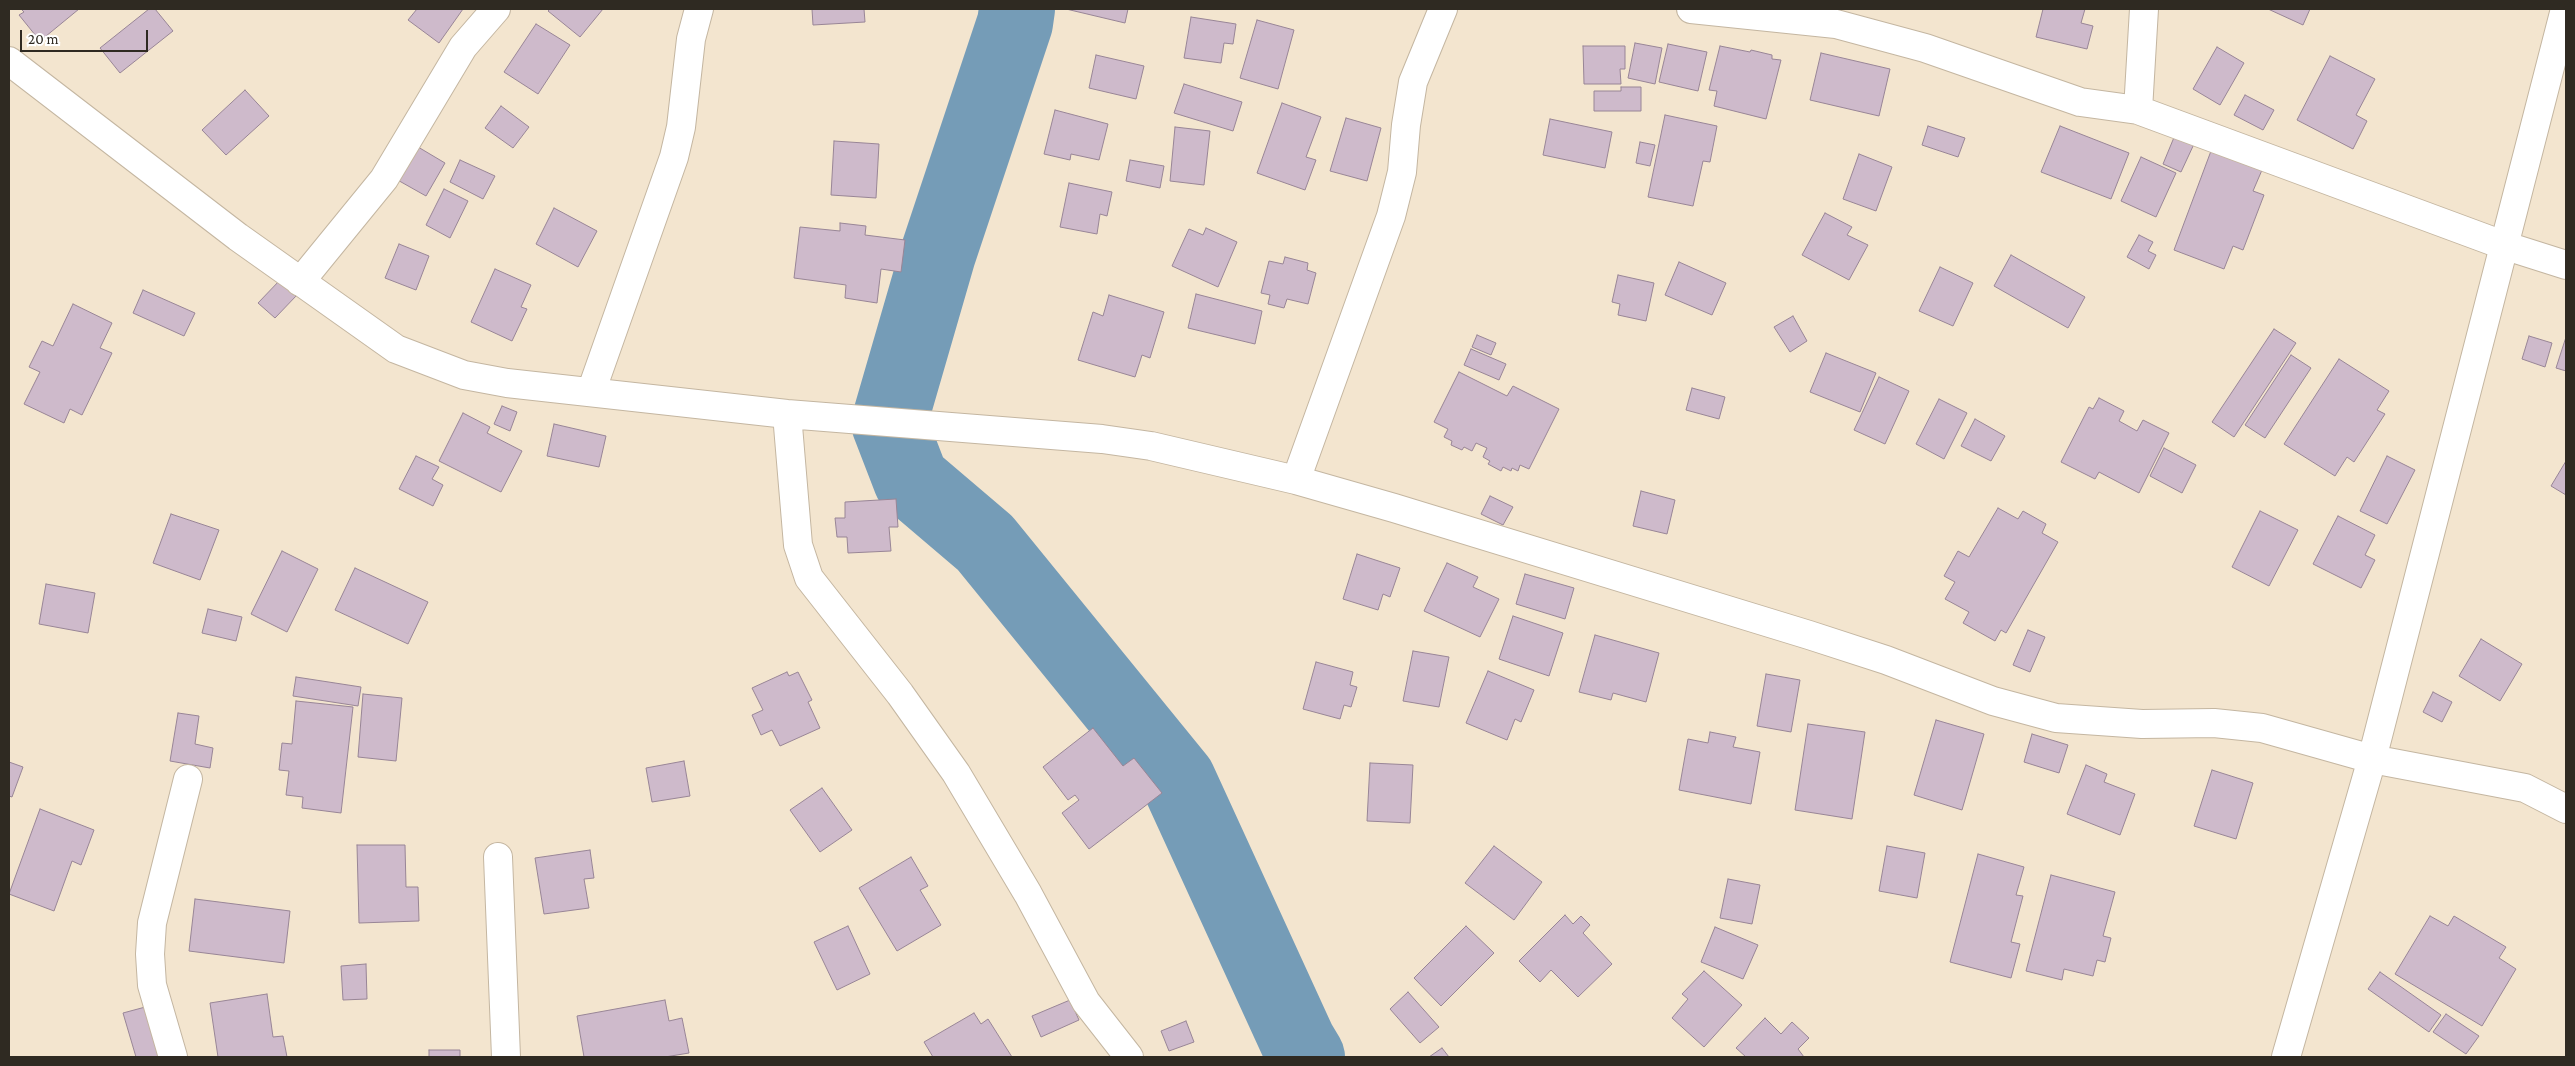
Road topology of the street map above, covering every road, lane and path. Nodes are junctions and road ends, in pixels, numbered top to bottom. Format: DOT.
graph roads {
  1 [pos="496,9"];
  2 [pos="699,9"];
  3 [pos="1443,9"];
  4 [pos="1691,9"];
  5 [pos="2144,9"];
  6 [pos="2565,9"];
  7 [pos="9,61"];
  8 [pos="2138,110"];
  9 [pos="2503,245"];
  10 [pos="2566,265"];
  11 [pos="300,282"];
  12 [pos="591,392"];
  13 [pos="787,414"];
  14 [pos="1296,480"];
  15 [pos="2372,759"];
  16 [pos="188,779"];
  17 [pos="2566,809"];
  18 [pos="498,857"];
  19 [pos="173,1057"];
  20 [pos="506,1057"];
  21 [pos="1129,1057"];
  22 [pos="2286,1057"];
  1 -- 11 [label="street"];
  2 -- 12 [label="street"];
  3 -- 14 [label="street"];
  4 -- 8 [label="street"];
  5 -- 8 [label="street"];
  6 -- 9 [label="street"];
  7 -- 11 [label="street"];
  8 -- 9 [label="street"];
  9 -- 10 [label="street"];
  9 -- 15 [label="street"];
  11 -- 12 [label="street"];
  12 -- 13 [label="street"];
  13 -- 14 [label="street"];
  13 -- 21 [label="street"];
  14 -- 15 [label="street"];
  15 -- 17 [label="street"];
  15 -- 22 [label="street"];
  16 -- 19 [label="street"];
  18 -- 20 [label="street"];
}
